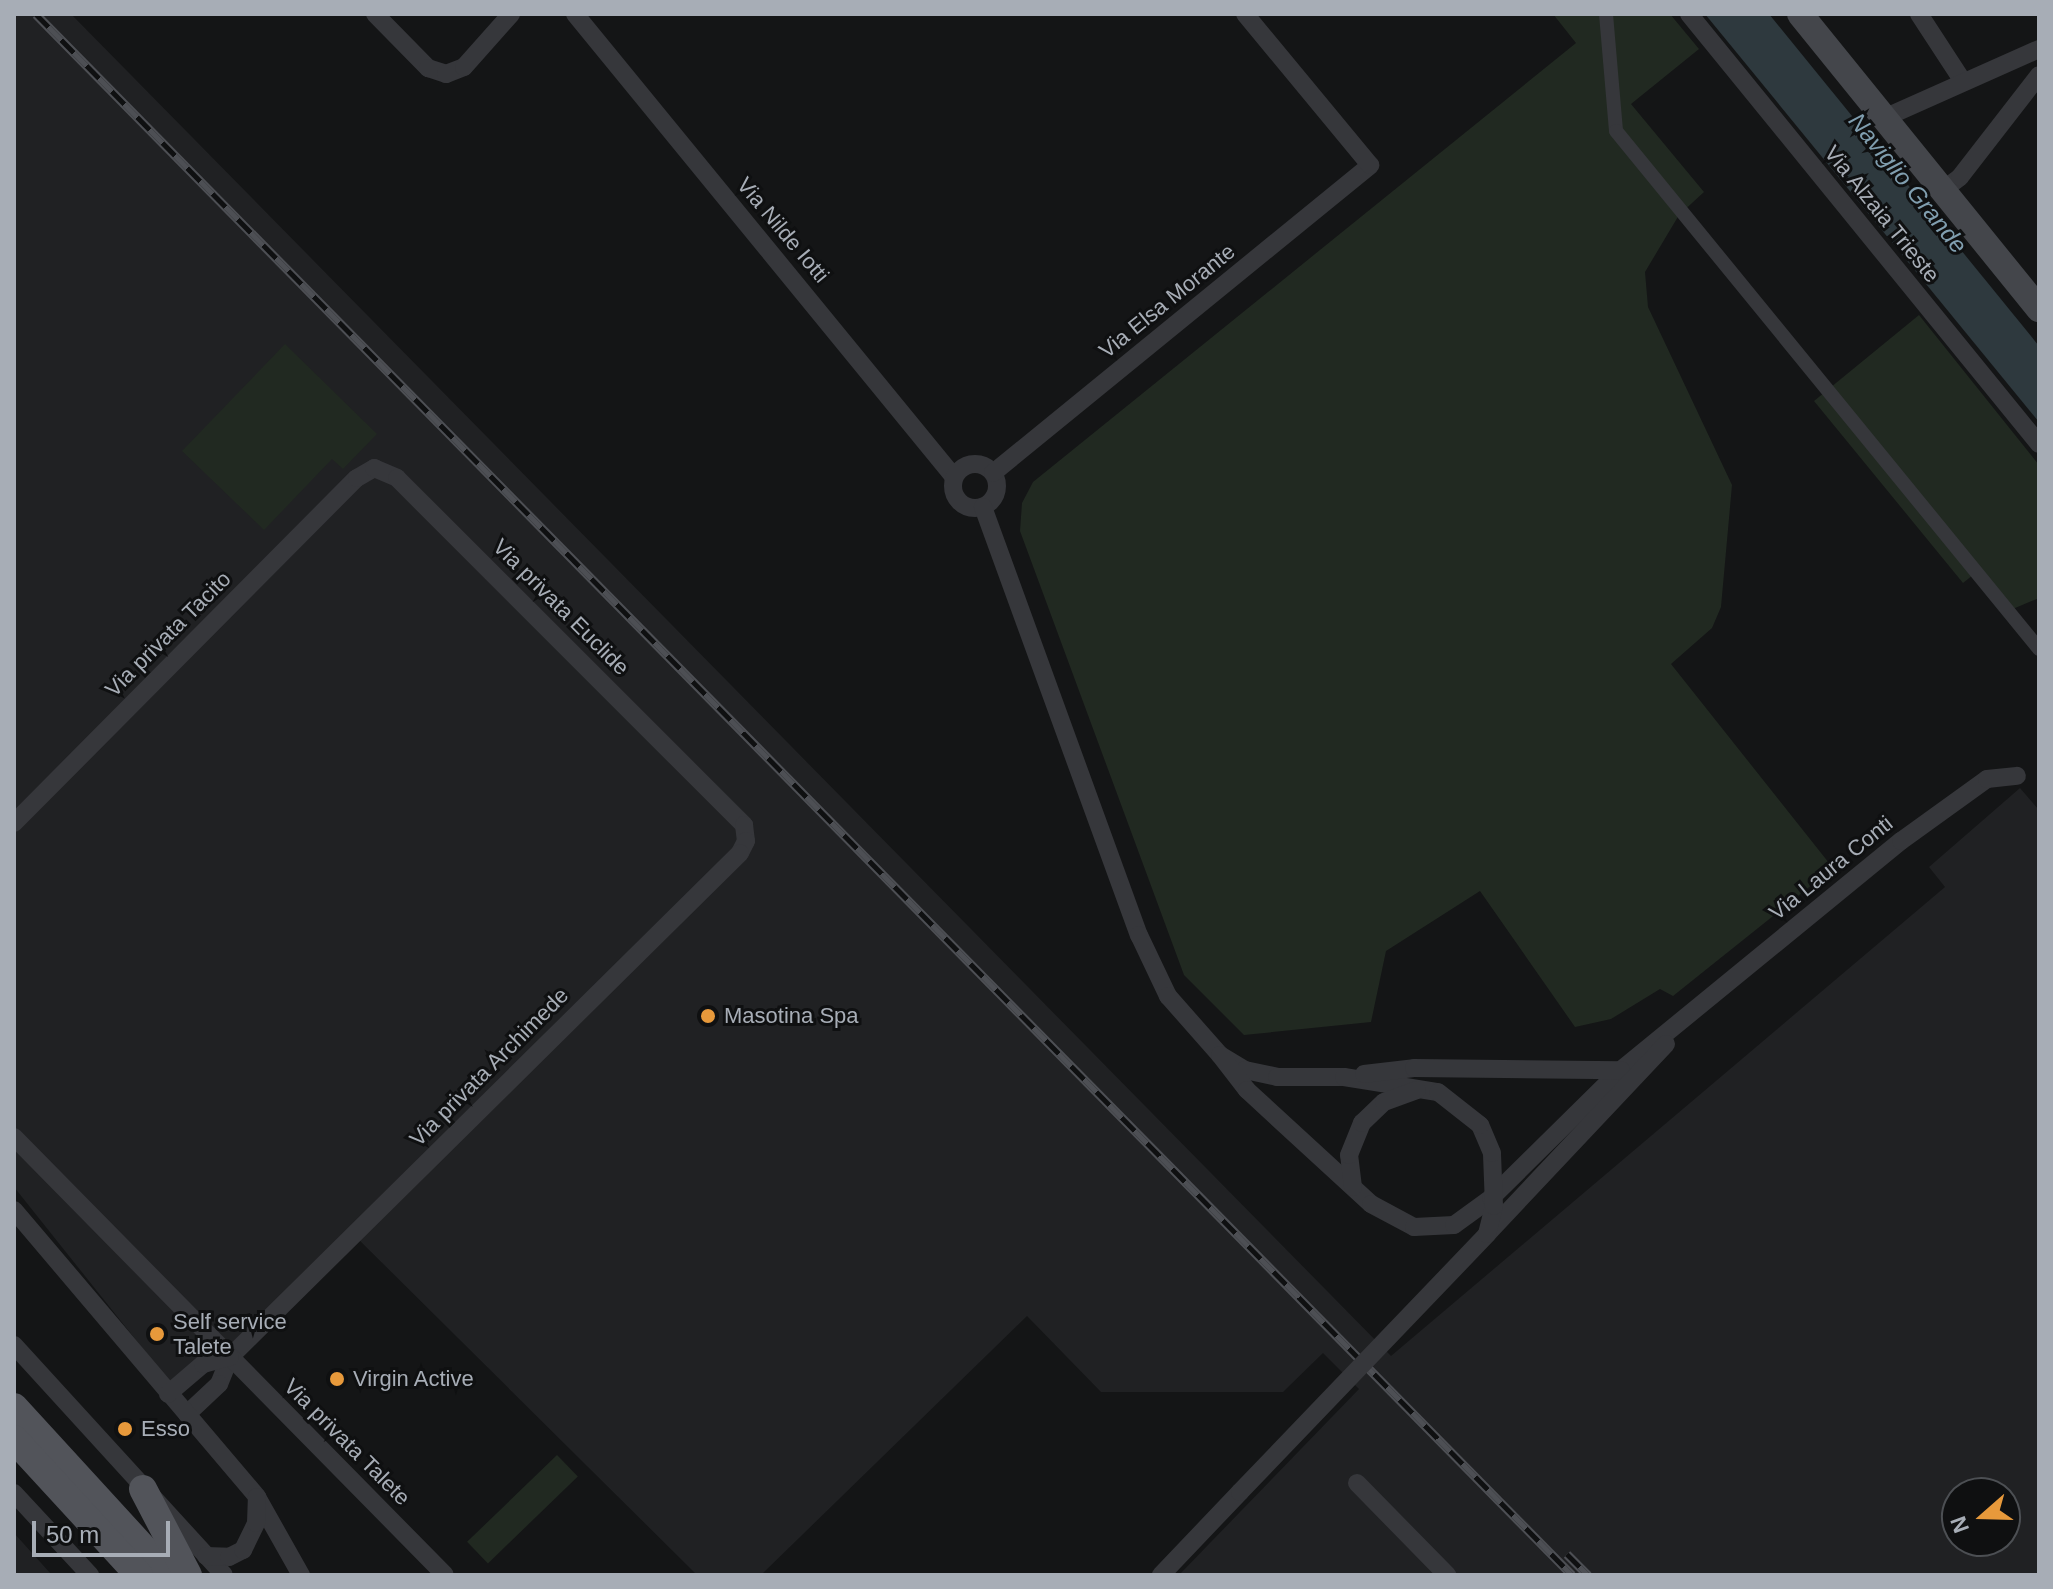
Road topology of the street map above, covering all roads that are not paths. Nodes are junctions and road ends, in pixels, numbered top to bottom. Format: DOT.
graph roads {
  1 [pos="375,14"];
  2 [pos="511,14"];
  3 [pos="575,14"];
  4 [pos="1245,14"];
  5 [pos="1606,14"];
  6 [pos="1689,14"];
  7 [pos="1800,14"];
  8 [pos="1919,14"];
  9 [pos="2039,49"];
  10 [pos="2039,75"];
  11 [pos="1962,80"];
  12 [pos="1884,118"];
  13 [pos="1943,190"];
  14 [pos="2039,309"];
  15 [pos="2039,444"];
  16 [pos="993,473"];
  17 [pos="954,477"];
  18 [pos="357,478"];
  19 [pos="983,507"];
  20 [pos="2039,649"];
  21 [pos="2017,776"];
  22 [pos="724,804"];
  23 [pos="14,823"];
  24 [pos="1686,1019"];
  25 [pos="1220,1055"];
  26 [pos="1621,1070"];
  27 [pos="1344,1077"];
  28 [pos="1429,1091"];
  29 [pos="14,1137"];
  30 [pos="1353,1187"];
  31 [pos="14,1210"];
  32 [pos="1487,1234"];
  33 [pos="14,1345"];
  34 [pos="230,1357"];
  35 [pos="168,1394"];
  36 [pos="14,1407"];
  37 [pos="187,1414"];
  38 [pos="14,1439"];
  39 [pos="1357,1483"];
  40 [pos="143,1489"];
  41 [pos="14,1493"];
  42 [pos="257,1497"];
  43 [pos="197,1566"];
  44 [pos="90,1575"];
  45 [pos="139,1575"];
  46 [pos="168,1575"];
  47 [pos="224,1575"];
  48 [pos="301,1575"];
  49 [pos="445,1575"];
  50 [pos="1161,1575"];
  51 [pos="1447,1575"];
  1 -- 2 [label="street"];
  3 -- 17 [label="street, Via Nilde Iotti"];
  4 -- 16 [label="street, Via Elsa Morante"];
  5 -- 20 [label="street"];
  6 -- 15 [label="street, Via Alzaia Trieste"];
  7 -- 12 [label="main road"];
  8 -- 11 [label="street"];
  9 -- 11 [label="street"];
  10 -- 13 [label="street"];
  11 -- 12 [label="street"];
  12 -- 13 [label="main road"];
  13 -- 14 [label="main road"];
  16 -- 17 [label="street"];
  16 -- 19 [label="street"];
  17 -- 19 [label="street"];
  18 -- 22 [label="street, Via privata Euclide"];
  18 -- 23 [label="street, Via privata Tacito"];
  19 -- 25 [label="street"];
  21 -- 24 [label="street, Via Laura Conti"];
  22 -- 34 [label="street, Via privata Archimede"];
  24 -- 26 [label="street"];
  24 -- 32 [label="street"];
  25 -- 27 [label="street"];
  25 -- 30 [label="street"];
  26 -- 27 [label="street"];
  26 -- 30 [label="street"];
  27 -- 28 [label="street"];
  28 -- 30 [label="street"];
  28 -- 32 [label="street, bridge"];
  29 -- 34 [label="street, Via privata Talete"];
  31 -- 35 [label="street"];
  32 -- 50 [label="street, bridge"];
  33 -- 40 [label="street"];
  34 -- 35 [label="street"];
  34 -- 37 [label="street"];
  34 -- 49 [label="street, Via privata Talete"];
  35 -- 37 [label="street"];
  36 -- 46 [label="main road"];
  37 -- 42 [label="street"];
  38 -- 45 [label="main road"];
  39 -- 51 [label="street"];
  40 -- 43 [label="main road"];
  41 -- 44 [label="street"];
  42 -- 43 [label="street"];
  42 -- 48 [label="street"];
  43 -- 47 [label="street"];
}
